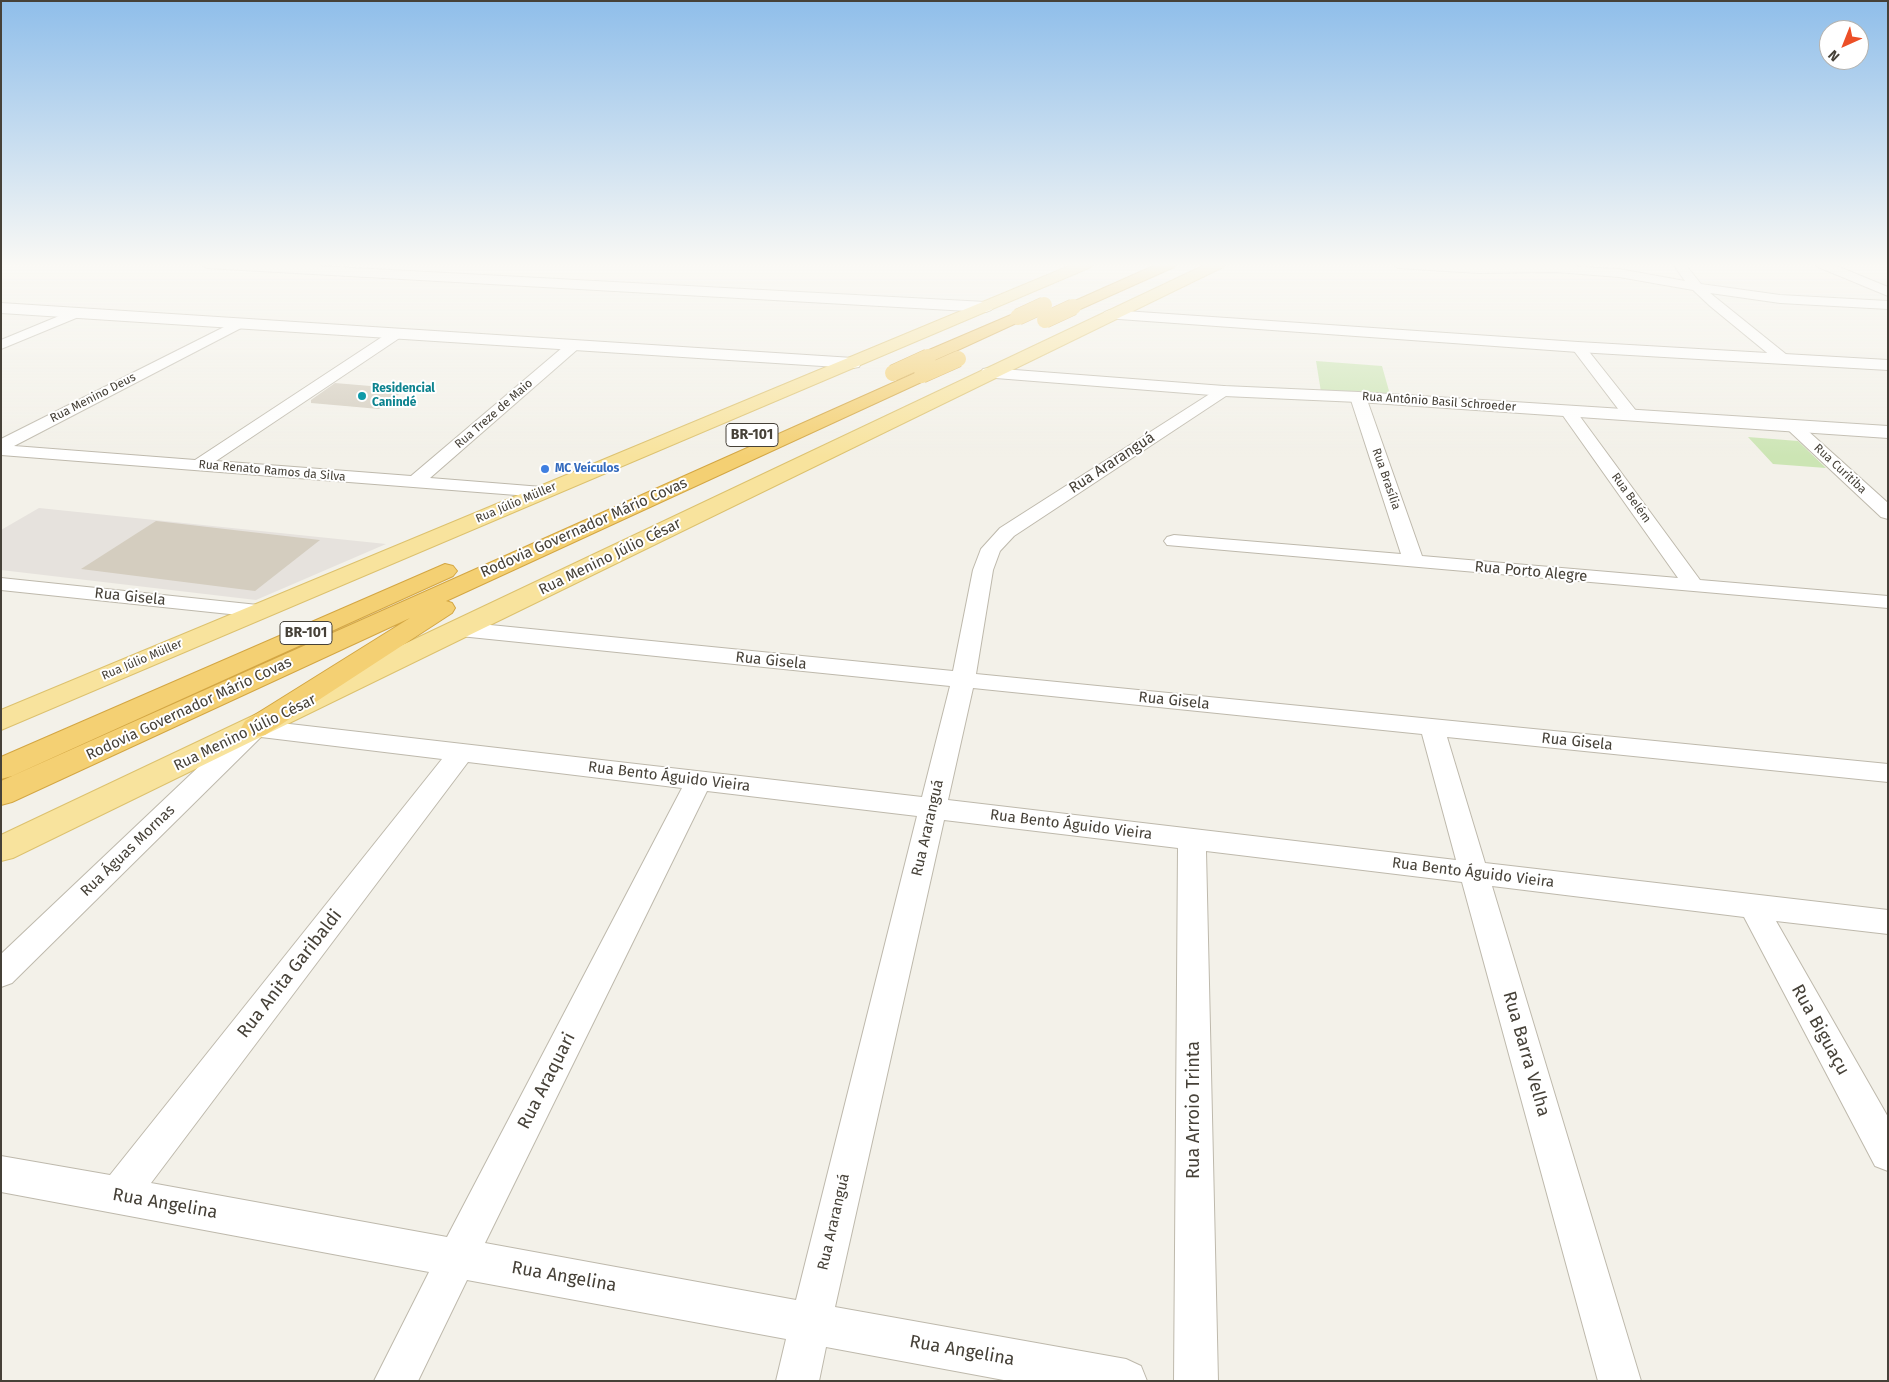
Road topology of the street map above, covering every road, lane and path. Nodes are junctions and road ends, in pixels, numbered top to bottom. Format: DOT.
graph roads {
  1 [pos="40,328"];
  2 [pos="229,328"];
  3 [pos="309,328"];
  4 [pos="941,328"];
  5 [pos="986,328"];
  6 [pos="1021,328"];
  7 [pos="1082,328"];
  8 [pos="1325,328"];
  9 [pos="1745,328"];
  10 [pos="396,334"];
  11 [pos="1,345"];
  12 [pos="574,345"];
  13 [pos="1578,347"];
  14 [pos="1782,358"];
  15 [pos="867,365"];
  16 [pos="1888,365"];
  17 [pos="994,370"];
  18 [pos="957,372"];
  19 [pos="1224,391"];
  20 [pos="1358,397"];
  21 [pos="1568,410"];
  22 [pos="1631,415"];
  23 [pos="1792,425"];
  24 [pos="1888,432"];
  25 [pos="1,446"];
  26 [pos="1,450"];
  27 [pos="199,465"];
  28 [pos="414,483"];
  29 [pos="542,492"];
  30 [pos="1888,514"];
  31 [pos="1174,541"];
  32 [pos="528,554"];
  33 [pos="1414,562"];
  34 [pos="1,584"];
  35 [pos="1694,586"];
  36 [pos="1888,602"];
  37 [pos="258,611"];
  38 [pos="460,629"];
  39 [pos="963,680"];
  40 [pos="1,721"];
  41 [pos="255,728"];
  42 [pos="1432,728"];
  43 [pos="461,753"];
  44 [pos="1,769"];
  45 [pos="1888,773"];
  46 [pos="699,781"];
  47 [pos="1,794"];
  48 [pos="932,808"];
  49 [pos="1192,840"];
  50 [pos="1,849"];
  51 [pos="1474,873"];
  52 [pos="1753,906"];
  53 [pos="1888,922"];
  54 [pos="1,974"];
  55 [pos="1888,1153"];
  56 [pos="1,1174"];
  57 [pos="118,1196"];
  58 [pos="457,1258"];
  59 [pos="810,1323"];
  60 [pos="395,1381"];
  61 [pos="796,1381"];
  62 [pos="1126,1381"];
  63 [pos="1196,1381"];
  64 [pos="1620,1381"];
  1 -- 11 [label="street"];
  2 -- 25 [label="street, Rua Menino Deus"];
  3 -- 10 [label="street"];
  4 -- 15 [label="main road, Rua Júlio Müller"];
  5 -- 15 [label="highway, Rodovia Governador Mário Covas / BR-101, bridge"];
  6 -- 18 [label="highway, Rodovia Governador Mário Covas / BR-101"];
  7 -- 17 [label="main road, Rua Menino Júlio César"];
  8 -- 13 [label="street"];
  9 -- 14 [label="street"];
  10 -- 12 [label="street"];
  10 -- 27 [label="street"];
  12 -- 15 [label="street"];
  12 -- 28 [label="street, Rua Treze de Maio"];
  13 -- 14 [label="street"];
  13 -- 22 [label="street"];
  14 -- 16 [label="street"];
  15 -- 18 [label="main road"];
  15 -- 29 [label="main road, Rua Júlio Müller"];
  15 -- 44 [label="highway, Rodovia Governador Mário Covas / BR-101"];
  17 -- 18 [label="main road, Rua Menino Júlio César"];
  17 -- 19 [label="street, Rua Antônio Basil Schroeder"];
  18 -- 32 [label="highway, Rodovia Governador Mário Covas / BR-101, bridge"];
  18 -- 38 [label="main road, Rua Menino Júlio César"];
  19 -- 20 [label="street, Rua Antônio Basil Schroeder"];
  19 -- 39 [label="street, Rua Araranguá"];
  20 -- 21 [label="street, Rua Antônio Basil Schroeder"];
  20 -- 33 [label="street, Rua Brasília"];
  21 -- 22 [label="street, Rua Antônio Basil Schroeder"];
  21 -- 35 [label="street, Rua Belém"];
  22 -- 23 [label="street, Rua Antônio Basil Schroeder"];
  23 -- 24 [label="street, Rua Antônio Basil Schroeder"];
  23 -- 30 [label="street, Rua Curitiba"];
  26 -- 27 [label="street, Rua Renato Ramos da Silva"];
  27 -- 28 [label="street, Rua Renato Ramos da Silva"];
  28 -- 29 [label="street, Rua Renato Ramos da Silva"];
  29 -- 37 [label="main road, Rua Júlio Müller"];
  31 -- 33 [label="street, Rua Porto Alegre"];
  32 -- 41 [label="highway"];
  32 -- 47 [label="highway, Rodovia Governador Mário Covas / BR-101"];
  33 -- 35 [label="street, Rua Porto Alegre"];
  34 -- 37 [label="street, Rua Gisela"];
  35 -- 36 [label="street, Rua Porto Alegre"];
  37 -- 40 [label="main road, Rua Júlio Müller"];
  38 -- 39 [label="street, Rua Gisela"];
  38 -- 41 [label="main road, Rua Menino Júlio César"];
  39 -- 42 [label="street, Rua Gisela"];
  39 -- 48 [label="street, Rua Araranguá"];
  41 -- 43 [label="street, Rua Bento Águido Vieira"];
  41 -- 50 [label="main road, Rua Menino Júlio César"];
  41 -- 54 [label="street, Rua Águas Mornas"];
  42 -- 45 [label="street, Rua Gisela"];
  42 -- 51 [label="street, Rua Barra Velha"];
  43 -- 46 [label="street, Rua Bento Águido Vieira"];
  43 -- 57 [label="street, Rua Anita Garibaldi"];
  46 -- 48 [label="street, Rua Bento Águido Vieira"];
  46 -- 58 [label="street, Rua Araquari"];
  48 -- 49 [label="street, Rua Bento Águido Vieira"];
  48 -- 59 [label="street, Rua Araranguá"];
  49 -- 51 [label="street, Rua Bento Águido Vieira"];
  49 -- 63 [label="street, Rua Arroio Trinta"];
  51 -- 52 [label="street, Rua Bento Águido Vieira"];
  51 -- 64 [label="street, Rua Barra Velha"];
  52 -- 53 [label="street, Rua Bento Águido Vieira"];
  52 -- 55 [label="street, Rua Biguaçu"];
  56 -- 57 [label="street, Rua Angelina"];
  57 -- 58 [label="street, Rua Angelina"];
  58 -- 59 [label="street, Rua Angelina"];
  58 -- 60 [label="street, Rua Araquari"];
  59 -- 61 [label="street, Rua Araranguá"];
  59 -- 62 [label="street, Rua Angelina"];
}
